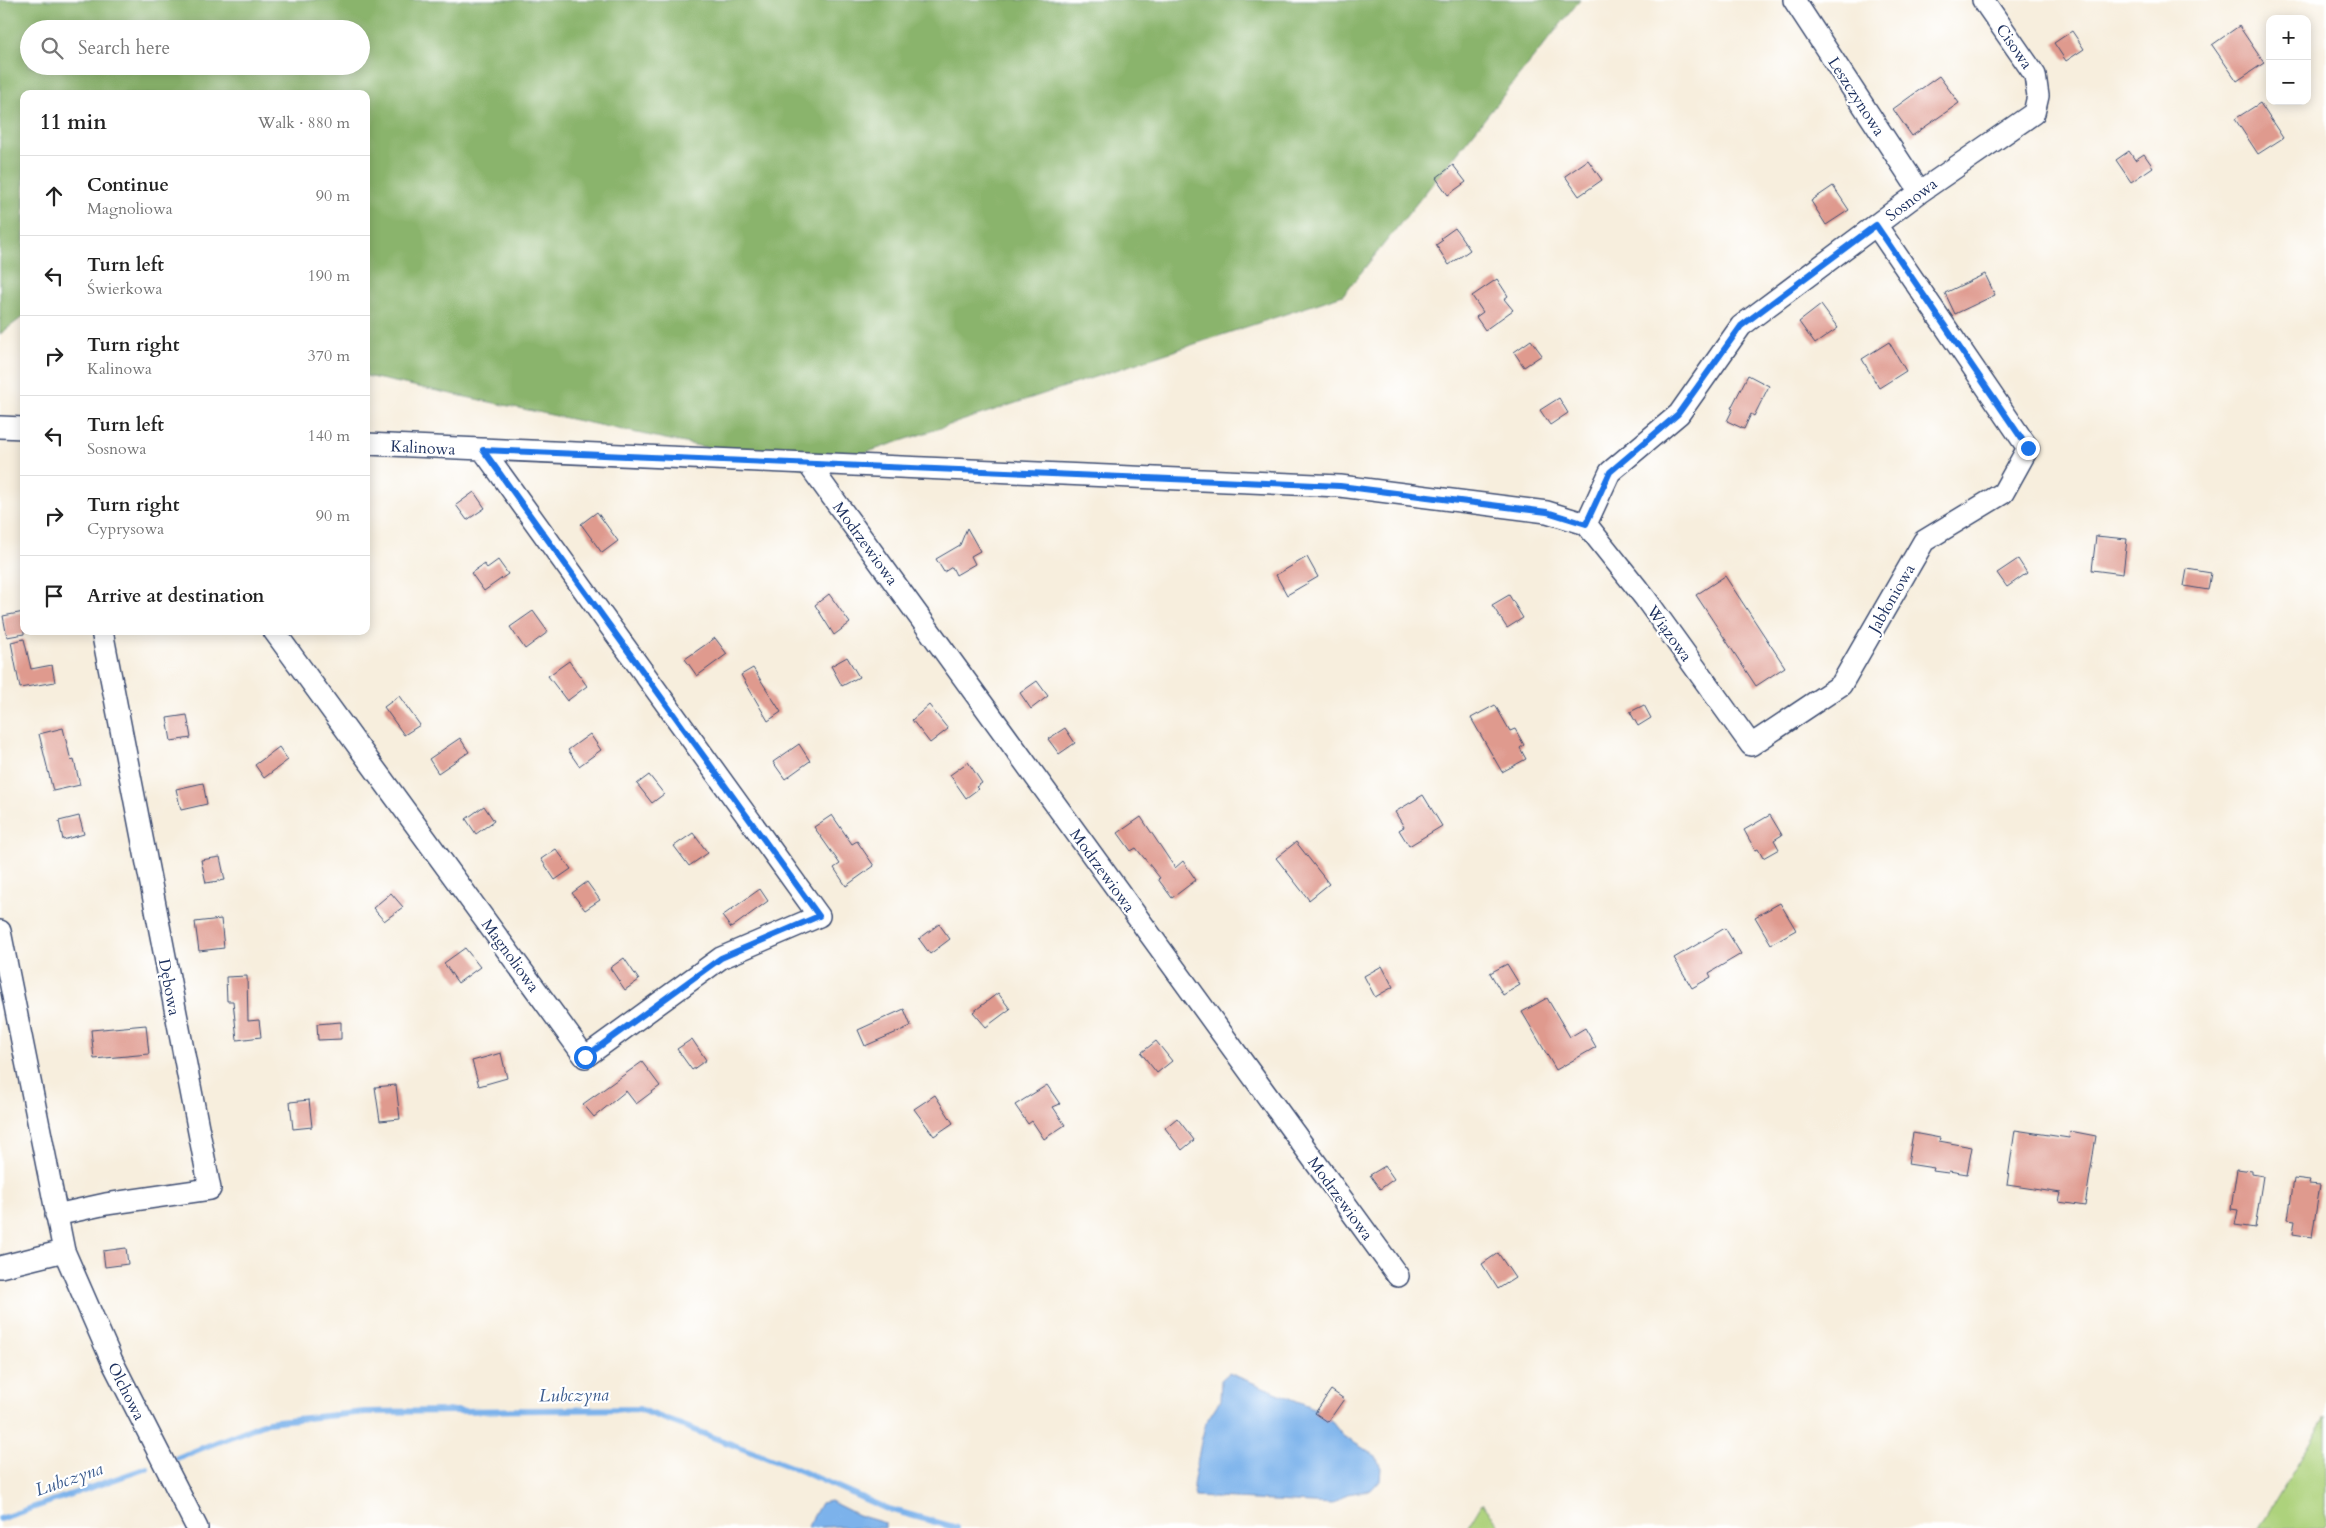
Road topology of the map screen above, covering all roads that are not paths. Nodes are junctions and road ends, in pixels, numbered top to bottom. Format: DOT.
graph roads {
  1 [pos="1794,0"];
  2 [pos="1983,0"];
  3 [pos="2038,96"];
  4 [pos="1920,192"];
  5 [pos="1876,225"];
  6 [pos="0,427"];
  7 [pos="20,428"];
  8 [pos="370,444"];
  9 [pos="483,450"];
  10 [pos="809,464"];
  11 [pos="1586,524"];
  12 [pos="103,635"];
  13 [pos="277,635"];
  14 [pos="1750,745"];
  15 [pos="0,931"];
  16 [pos="56,1215"];
  17 [pos="64,1251"];
  18 [pos="0,1268"];
  19 [pos="1398,1276"];
  20 [pos="197,1528"];
  1 -- 4 [label="street, Leszczynowa"];
  2 -- 3 [label="street, Cisowa"];
  3 -- 4 [label="street, Sosnowa"];
  4 -- 5 [label="street, Sosnowa"];
  5 -- 11 [label="street, Sosnowa"];
  5 -- 14 [label="street, Jabłoniowa"];
  6 -- 7 [label="street"];
  8 -- 9 [label="street, Kalinowa"];
  9 -- 10 [label="street, Kalinowa"];
  9 -- 13 [label="street, Magnoliowa"];
  10 -- 11 [label="street, Kalinowa"];
  10 -- 19 [label="street, Modrzewiowa"];
  11 -- 14 [label="street, Wiązowa"];
  12 -- 16 [label="street, Dębowa"];
  15 -- 16 [label="street"];
  16 -- 17 [label="street, Olchowa"];
  17 -- 18 [label="street"];
  17 -- 20 [label="street, Olchowa"];
}
